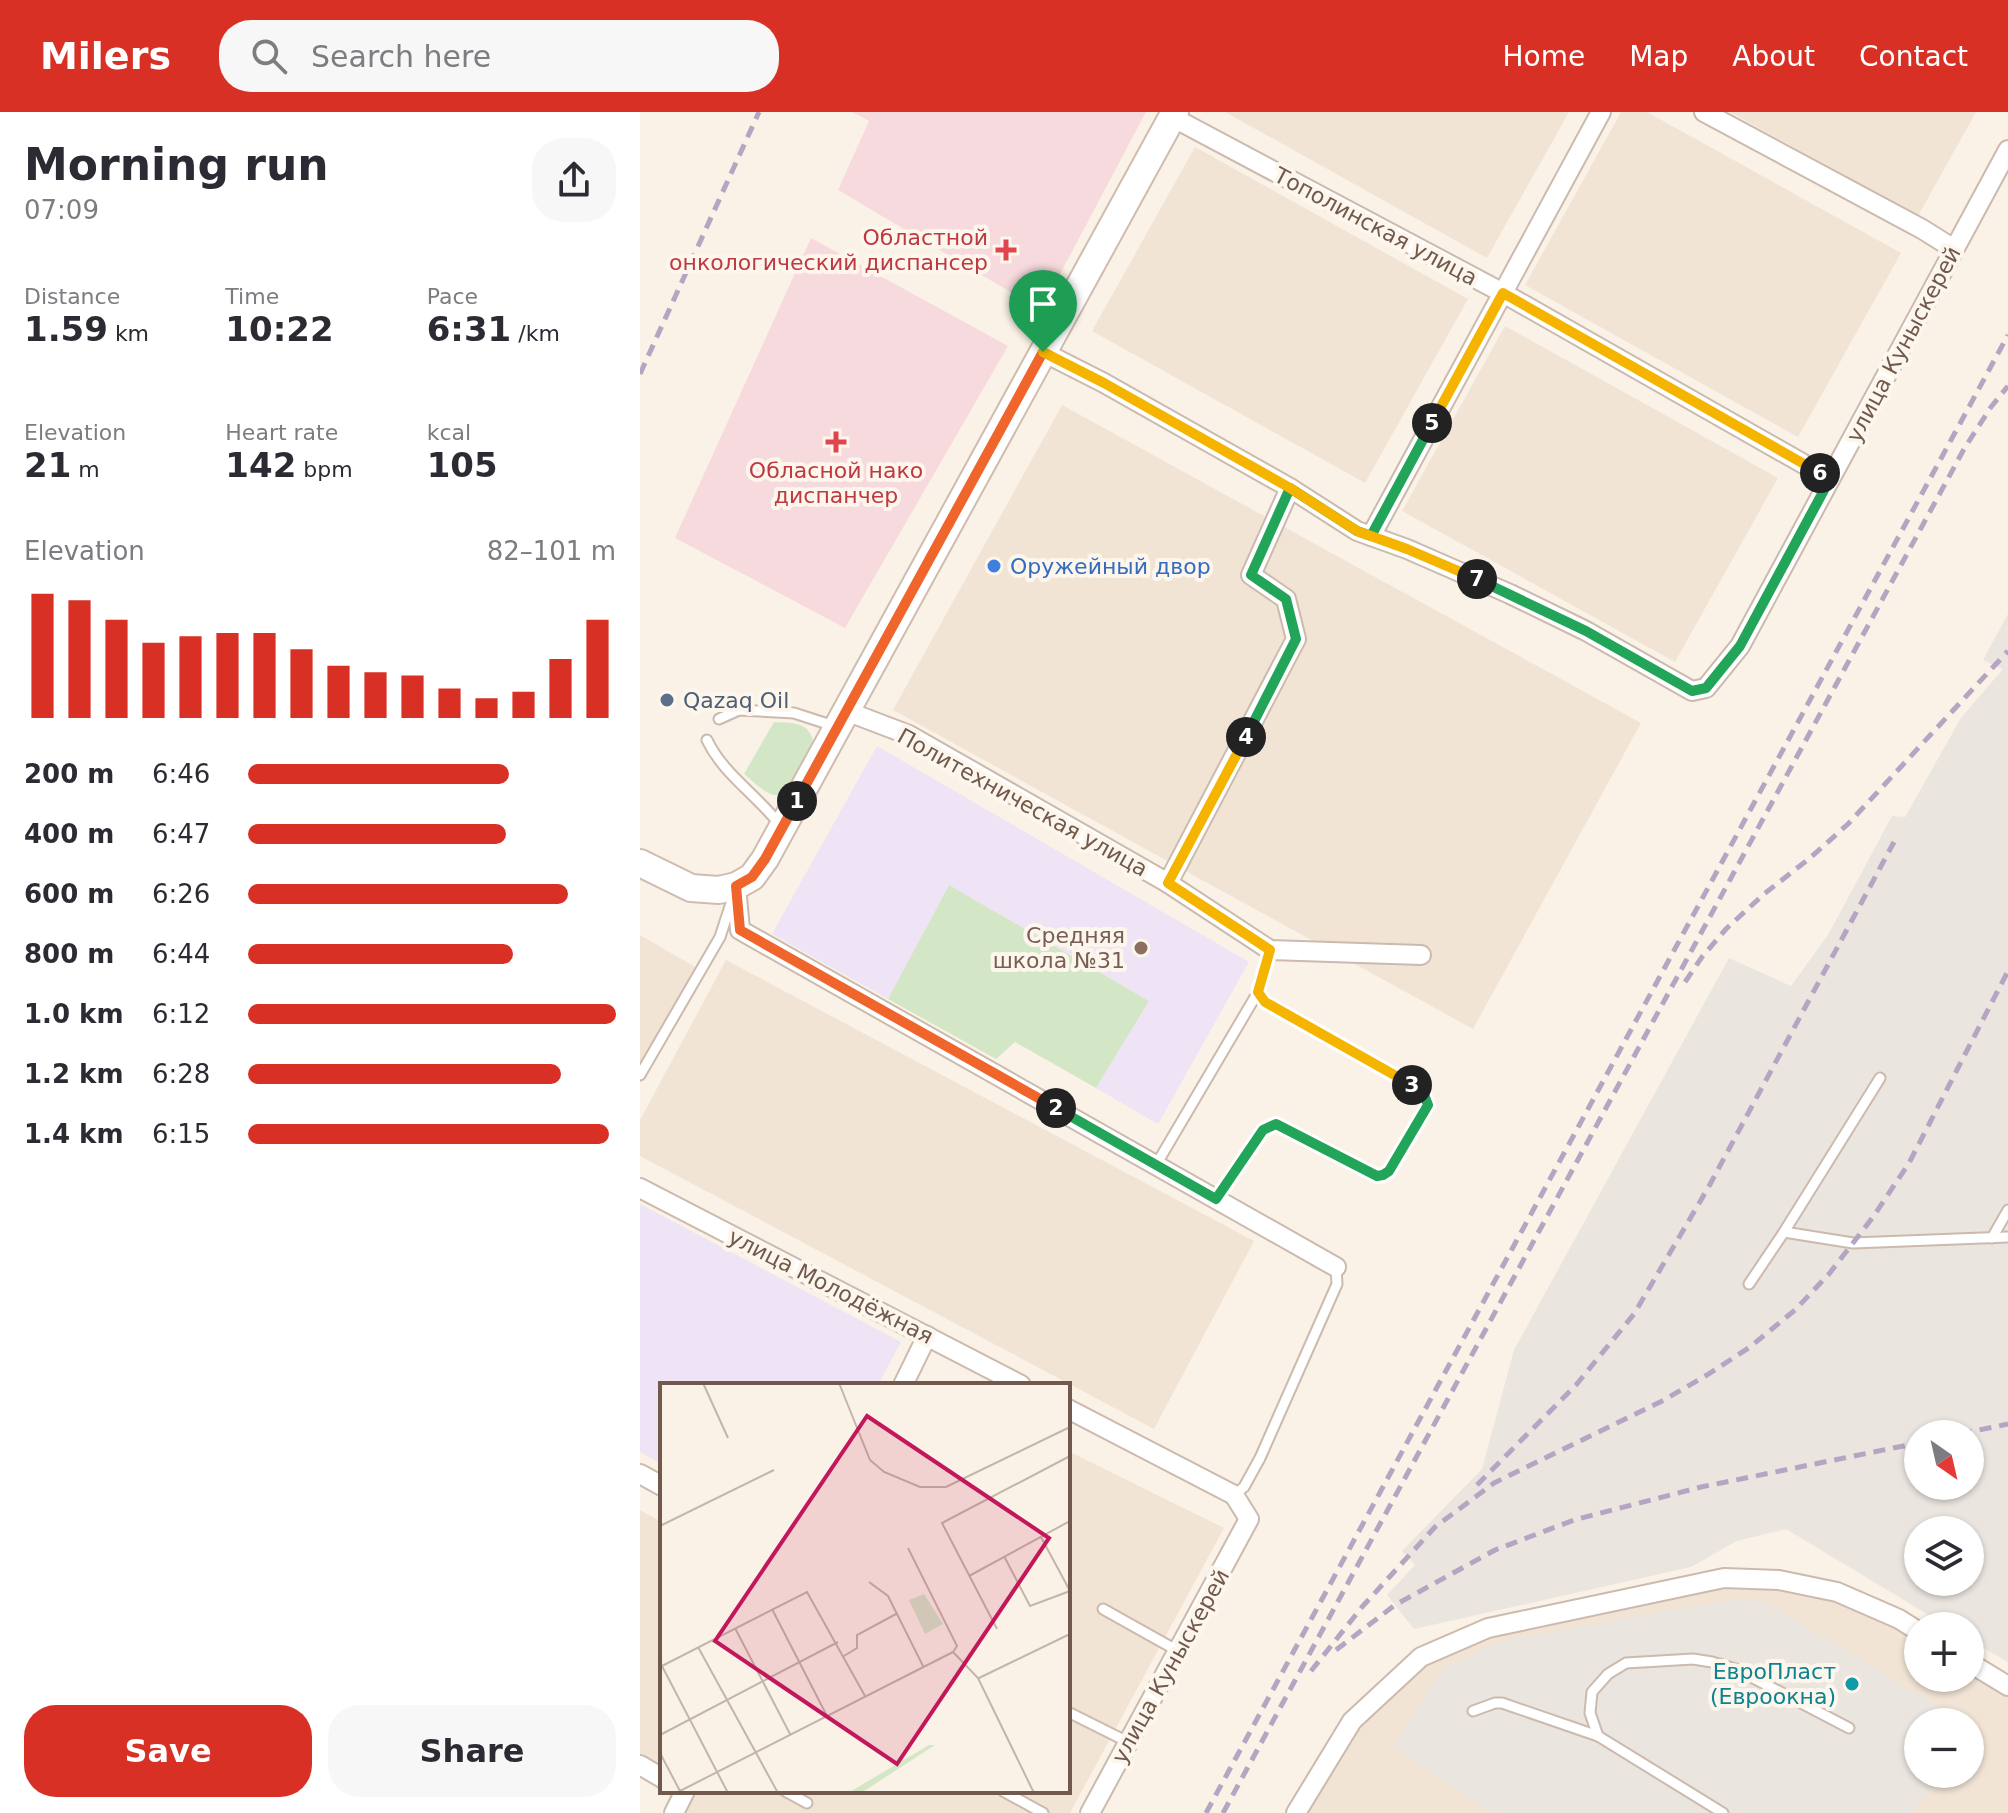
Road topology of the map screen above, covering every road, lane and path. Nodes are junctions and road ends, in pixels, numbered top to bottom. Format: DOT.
graph roads {
  1 [pos="1601,112"];
  2 [pos="1704,112"];
  3 [pos="1174,115"];
  4 [pos="2008,150"];
  5 [pos="1954,249"];
  6 [pos="1503,293"];
  7 [pos="1043,352"];
  8 [pos="1830,479"];
  9 [pos="1290,488"];
  10 [pos="1371,536"];
  11 [pos="719,719"];
  12 [pos="842,719"];
  13 [pos="707,740"];
  14 [pos="782,828"];
  15 [pos="640,863"];
  16 [pos="1168,883"];
  17 [pos="736,886"];
  18 [pos="1270,950"];
  19 [pos="1421,955"];
  20 [pos="1258,992"];
  21 [pos="640,1075"];
  22 [pos="1880,1078"];
  23 [pos="1156,1165"];
  24 [pos="640,1188"];
  25 [pos="1216,1199"];
  26 [pos="2008,1210"];
  27 [pos="1784,1232"];
  28 [pos="2008,1237"];
  29 [pos="1992,1238"];
  30 [pos="1336,1267"];
  31 [pos="1749,1284"];
  32 [pos="927,1336"];
  33 [pos="904,1383"];
  34 [pos="1017,1383"];
  35 [pos="1070,1410"];
  36 [pos="640,1474"];
  37 [pos="660,1485"];
  38 [pos="1234,1495"];
  39 [pos="1103,1609"];
  40 [pos="1904,1622"];
  41 [pos="1178,1651"];
  42 [pos="1984,1671"];
  43 [pos="2008,1686"];
  44 [pos="1473,1711"];
  45 [pos="1070,1713"];
  46 [pos="1849,1728"];
  47 [pos="1598,1736"];
  48 [pos="1128,1742"];
  49 [pos="640,1765"];
  50 [pos="660,1777"];
  51 [pos="684,1793"];
  52 [pos="789,1793"];
  53 [pos="1007,1793"];
  54 [pos="807,1803"];
  55 [pos="1301,1811"];
  56 [pos="674,1813"];
  57 [pos="1043,1813"];
  58 [pos="1090,1813"];
  59 [pos="1723,1813"];
  1 -- 6 [label="street"];
  2 -- 5 [label="street"];
  3 -- 6 [label="street, Тополинская улица"];
  3 -- 7 [label="street"];
  4 -- 5 [label="street, улица Куныскерей"];
  5 -- 8 [label="street, улица Куныскерей"];
  6 -- 8 [label="street, Тополинская улица"];
  6 -- 10 [label="street"];
  7 -- 9 [label="street"];
  7 -- 12 [label="street"];
  8 -- 10 [label="street, улица Куныскерей"];
  9 -- 10 [label="street"];
  9 -- 16 [label="street"];
  11 -- 12 [label="lane"];
  12 -- 14 [label="street"];
  12 -- 16 [label="street, Политехническая улица"];
  13 -- 14 [label="lane"];
  14 -- 17 [label="street"];
  15 -- 17 [label="street"];
  16 -- 18 [label="street, Политехническая улица"];
  17 -- 21 [label="lane"];
  17 -- 23 [label="street"];
  18 -- 19 [label="street"];
  18 -- 20 [label="lane"];
  20 -- 23 [label="lane"];
  20 -- 25 [label="lane"];
  22 -- 27 [label="lane"];
  23 -- 25 [label="street"];
  24 -- 32 [label="street, улица Молодёжная"];
  25 -- 30 [label="street"];
  26 -- 29 [label="lane"];
  27 -- 29 [label="lane"];
  27 -- 31 [label="lane"];
  28 -- 29 [label="lane"];
  30 -- 38 [label="lane"];
  32 -- 33 [label="street"];
  32 -- 34 [label="street, улица Молодёжная"];
  35 -- 38 [label="street"];
  36 -- 37 [label="street"];
  38 -- 41 [label="street, улица Куныскерей"];
  39 -- 41 [label="lane"];
  40 -- 55 [label="street"];
  41 -- 48 [label="street, улица Куныскерей"];
  42 -- 43 [label="street"];
  44 -- 47 [label="lane"];
  45 -- 48 [label="lane"];
  46 -- 47 [label="lane"];
  47 -- 59 [label="lane"];
  48 -- 58 [label="street, улица Куныскерей"];
  49 -- 50 [label="street"];
  51 -- 56 [label="street"];
  52 -- 54 [label="lane"];
  53 -- 57 [label="lane"];
}
